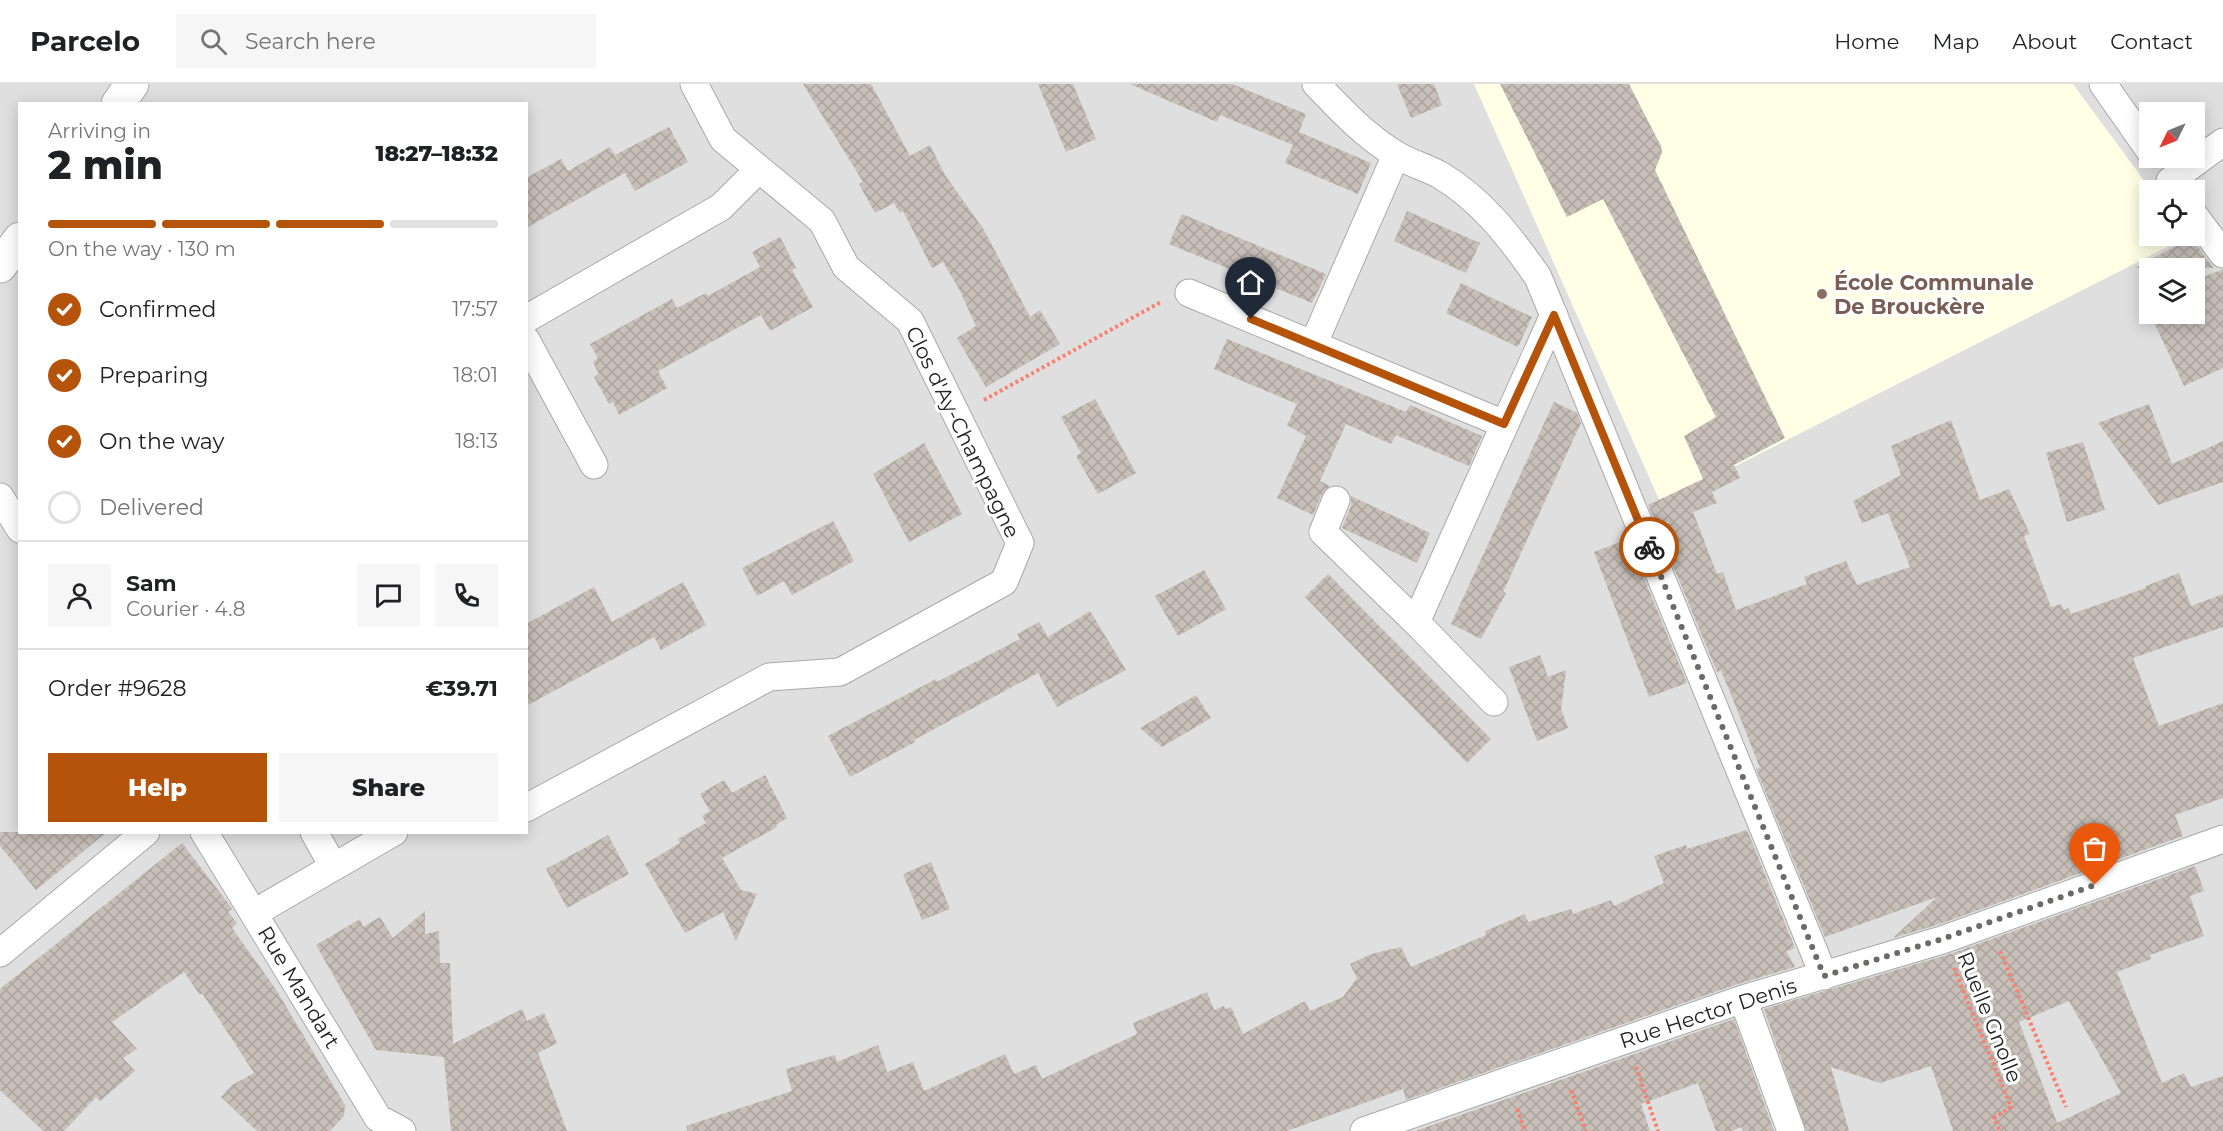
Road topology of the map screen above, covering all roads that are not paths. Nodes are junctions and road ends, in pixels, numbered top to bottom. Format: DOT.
graph roads {
  1 [pos="132,84"];
  2 [pos="694,84"];
  3 [pos="1316,84"];
  4 [pos="2103,84"];
  5 [pos="119,102"];
  6 [pos="2139,135"];
  7 [pos="2223,142"];
  8 [pos="1396,155"];
  9 [pos="759,169"];
  10 [pos="2181,180"];
  11 [pos="2205,229"];
  12 [pos="18,242"];
  13 [pos="2223,254"];
  14 [pos="0,266"];
  15 [pos="1189,293"];
  16 [pos="1554,315"];
  17 [pos="528,318"];
  18 [pos="528,344"];
  19 [pos="1313,345"];
  20 [pos="1504,424"];
  21 [pos="594,465"];
  22 [pos="0,497"];
  23 [pos="1336,500"];
  24 [pos="18,526"];
  25 [pos="1416,622"];
  26 [pos="1494,702"];
  27 [pos="528,807"];
  28 [pos="143,834"];
  29 [pos="205,834"];
  30 [pos="315,834"];
  31 [pos="390,834"];
  32 [pos="2223,839"];
  33 [pos="333,866"];
  34 [pos="254,913"];
  35 [pos="4,941"];
  36 [pos="1824,976"];
  37 [pos="1743,999"];
  38 [pos="372,1124"];
  39 [pos="402,1131"];
  40 [pos="1364,1131"];
  41 [pos="1791,1131"];
  1 -- 5 [label="street"];
  2 -- 9 [label="street, Clos d'Ay-Champagne"];
  3 -- 8 [label="street"];
  4 -- 6 [label="street"];
  7 -- 10 [label="street"];
  8 -- 16 [label="street"];
  8 -- 19 [label="street"];
  9 -- 17 [label="street"];
  9 -- 27 [label="street, Clos d'Ay-Champagne"];
  11 -- 13 [label="street"];
  12 -- 14 [label="street"];
  15 -- 19 [label="street"];
  16 -- 20 [label="street"];
  16 -- 36 [label="street"];
  18 -- 21 [label="street"];
  19 -- 20 [label="street"];
  20 -- 25 [label="street"];
  22 -- 24 [label="street"];
  23 -- 25 [label="street"];
  25 -- 26 [label="street"];
  28 -- 35 [label="street"];
  29 -- 34 [label="street, Rue Mandart"];
  30 -- 33 [label="street"];
  31 -- 33 [label="street"];
  32 -- 36 [label="street, Rue Hector Denis"];
  33 -- 34 [label="street"];
  34 -- 38 [label="street, Rue Mandart"];
  36 -- 37 [label="street, Rue Hector Denis"];
  37 -- 40 [label="street, Rue Hector Denis"];
  37 -- 41 [label="street"];
  38 -- 39 [label="street, Rue Mandart"];
}
